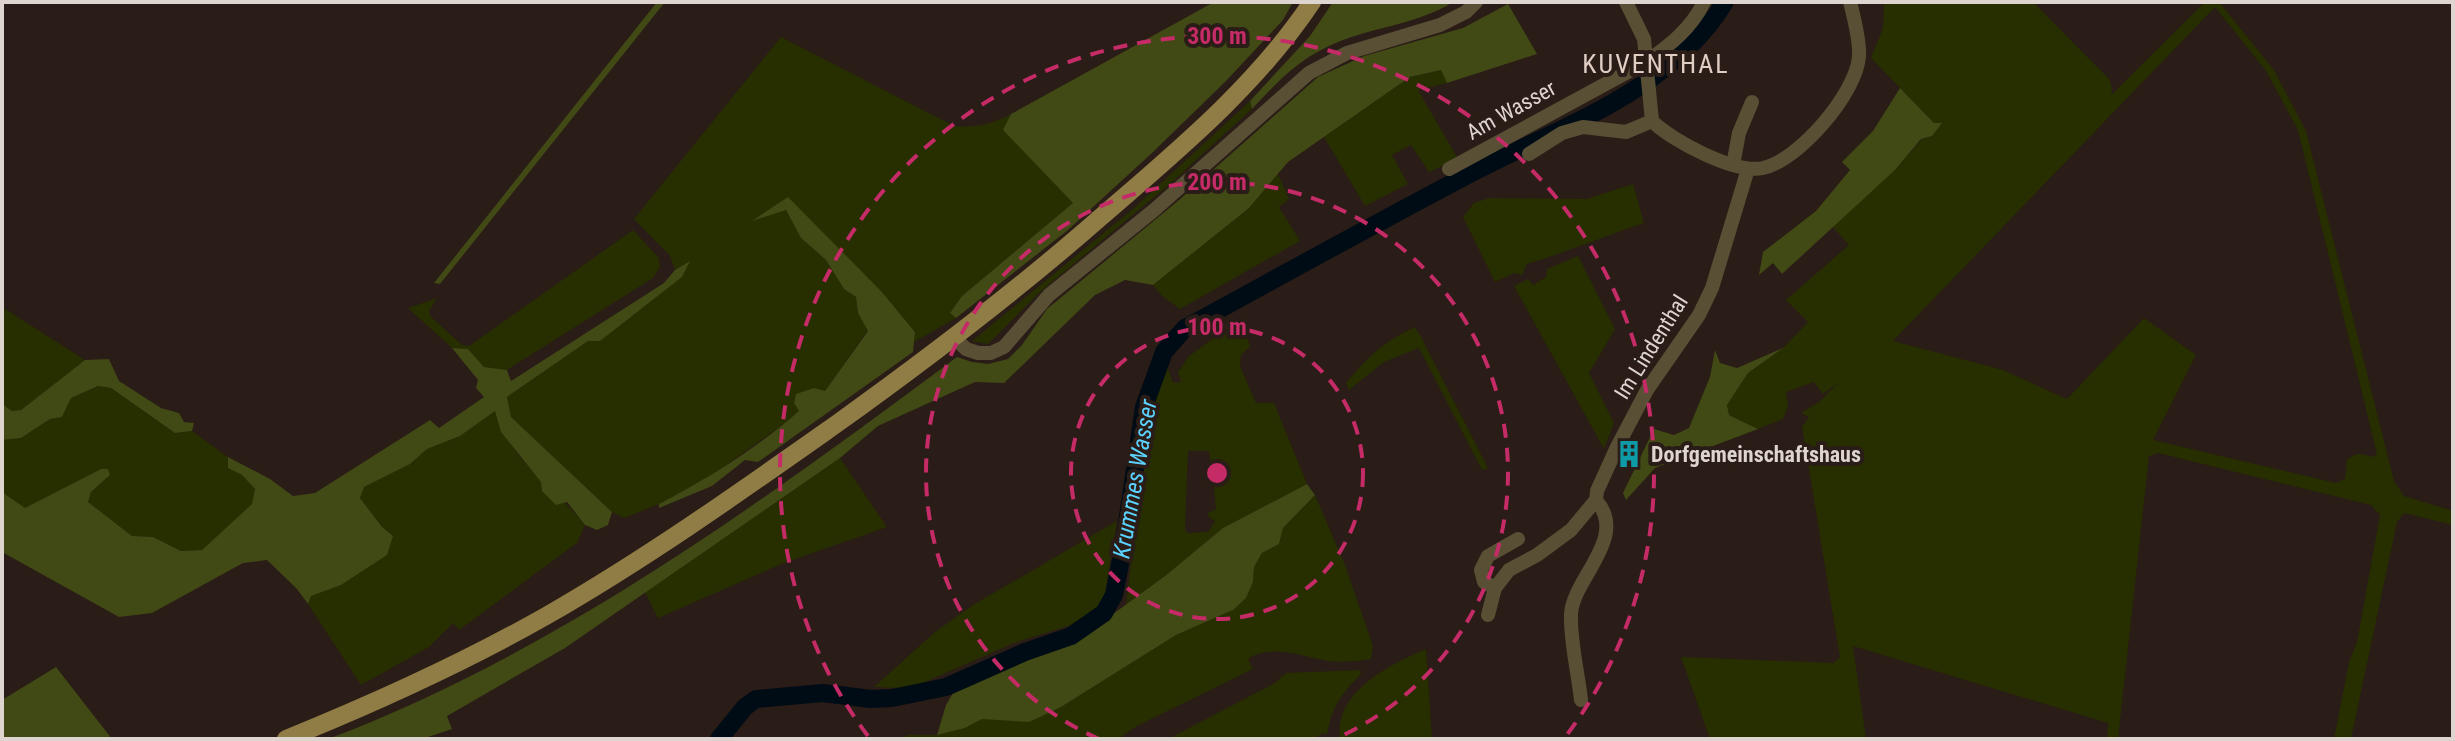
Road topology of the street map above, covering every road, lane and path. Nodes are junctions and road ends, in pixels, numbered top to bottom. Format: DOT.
graph roads {
  1 [pos="1312,2"];
  2 [pos="1476,2"];
  3 [pos="1626,2"];
  4 [pos="1704,2"];
  5 [pos="1850,2"];
  6 [pos="1646,70"];
  7 [pos="1752,102"];
  8 [pos="1652,121"];
  9 [pos="1529,154"];
  10 [pos="1740,167"];
  11 [pos="1449,169"];
  12 [pos="954,337"];
  13 [pos="1596,500"];
  14 [pos="1518,539"];
  15 [pos="1495,588"];
  16 [pos="1488,615"];
  17 [pos="1581,700"];
  18 [pos="286,739"];
  1 -- 12 [label="main road"];
  2 -- 12 [label="street"];
  3 -- 6 [label="street"];
  4 -- 6 [label="street, Am Wasser"];
  5 -- 10 [label="street"];
  6 -- 8 [label="street"];
  6 -- 11 [label="street, Am Wasser"];
  7 -- 10 [label="street, Im Lindenthal"];
  8 -- 9 [label="street"];
  8 -- 10 [label="street"];
  10 -- 13 [label="street, Im Lindenthal"];
  12 -- 18 [label="main road"];
  13 -- 15 [label="street"];
  13 -- 17 [label="street"];
  14 -- 15 [label="street"];
  15 -- 16 [label="street"];
}
